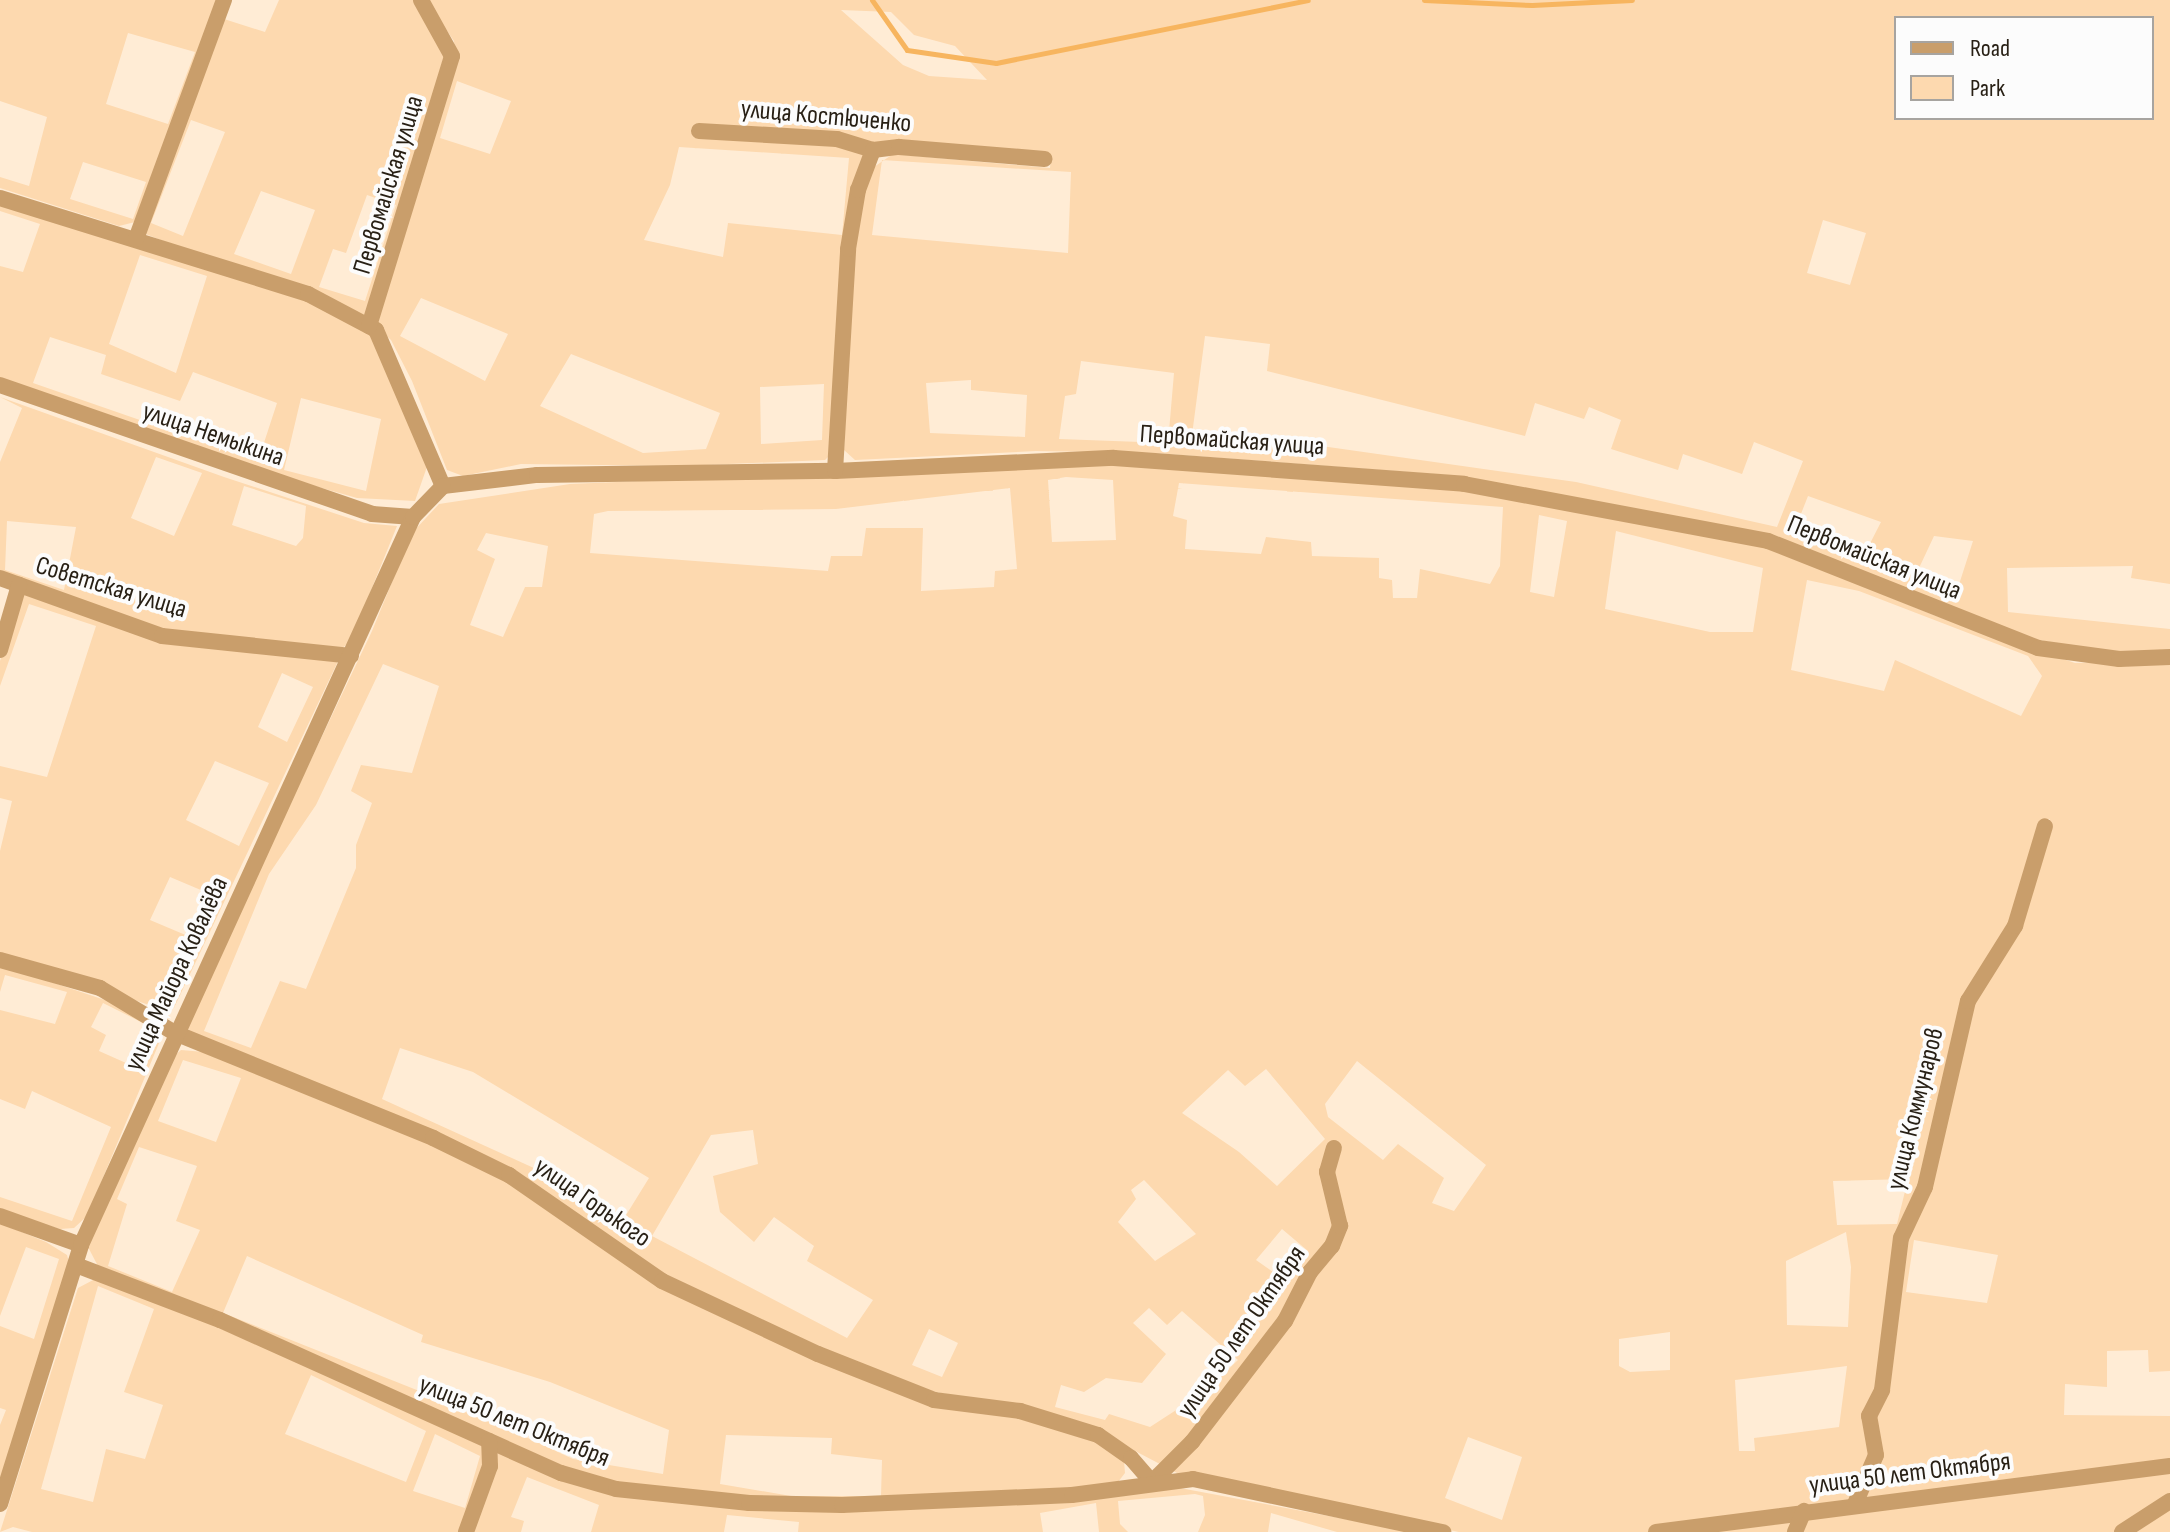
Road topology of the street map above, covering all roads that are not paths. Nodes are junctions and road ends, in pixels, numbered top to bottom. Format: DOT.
graph roads {
  1 [pos="224,0"];
  2 [pos="421,0"];
  3 [pos="699,131"];
  4 [pos="873,150"];
  5 [pos="1045,159"];
  6 [pos="0,198"];
  7 [pos="136,239"];
  8 [pos="369,326"];
  9 [pos="0,385"];
  10 [pos="835,471"];
  11 [pos="443,486"];
  12 [pos="413,517"];
  13 [pos="0,578"];
  14 [pos="19,585"];
  15 [pos="0,650"];
  16 [pos="351,656"];
  17 [pos="2170,657"];
  18 [pos="2045,826"];
  19 [pos="0,960"];
  20 [pos="175,1033"];
  21 [pos="1334,1148"];
  22 [pos="0,1216"];
  23 [pos="81,1245"];
  24 [pos="76,1265"];
  25 [pos="489,1441"];
  26 [pos="2170,1466"];
  27 [pos="1152,1482"];
  28 [pos="2170,1501"];
  29 [pos="0,1504"];
  30 [pos="1855,1504"];
  31 [pos="1804,1511"];
  32 [pos="466,1532"];
  33 [pos="1443,1532"];
  34 [pos="1656,1532"];
  35 [pos="1795,1532"];
  36 [pos="2122,1532"];
  1 -- 7 [label="street"];
  2 -- 8 [label="street, Первомайская улица"];
  3 -- 4 [label="street, улица Костюченко"];
  4 -- 5 [label="street, улица Костюченко"];
  4 -- 10 [label="street"];
  6 -- 7 [label="street"];
  7 -- 8 [label="street"];
  8 -- 11 [label="street"];
  9 -- 12 [label="street, улица Немыкина"];
  10 -- 11 [label="street, Первомайская улица"];
  10 -- 17 [label="street, Первомайская улица"];
  11 -- 12 [label="street, улица Майора Ковалёва"];
  12 -- 16 [label="street, улица Майора Ковалёва"];
  13 -- 14 [label="street, Советская улица"];
  14 -- 15 [label="street"];
  14 -- 16 [label="street, Советская улица"];
  16 -- 20 [label="street, улица Майора Ковалёва"];
  18 -- 30 [label="street, улица Коммунаров"];
  19 -- 20 [label="street, улица Горького"];
  20 -- 23 [label="street, улица Майора Ковалёва"];
  20 -- 27 [label="street, улица Горького"];
  21 -- 27 [label="street, улица 50 лет Октября"];
  22 -- 23 [label="street"];
  23 -- 24 [label="street, улица Майора Ковалёва"];
  24 -- 25 [label="street, улица 50 лет Октября"];
  24 -- 29 [label="street, улица Майора Ковалёва"];
  25 -- 27 [label="street, улица 50 лет Октября"];
  25 -- 32 [label="street"];
  26 -- 30 [label="street, улица 50 лет Октября"];
  27 -- 33 [label="street, улица 50 лет Октября"];
  28 -- 36 [label="street"];
  30 -- 31 [label="street, улица 50 лет Октября"];
  31 -- 34 [label="street, улица 50 лет Октября"];
  31 -- 35 [label="street"];
}
